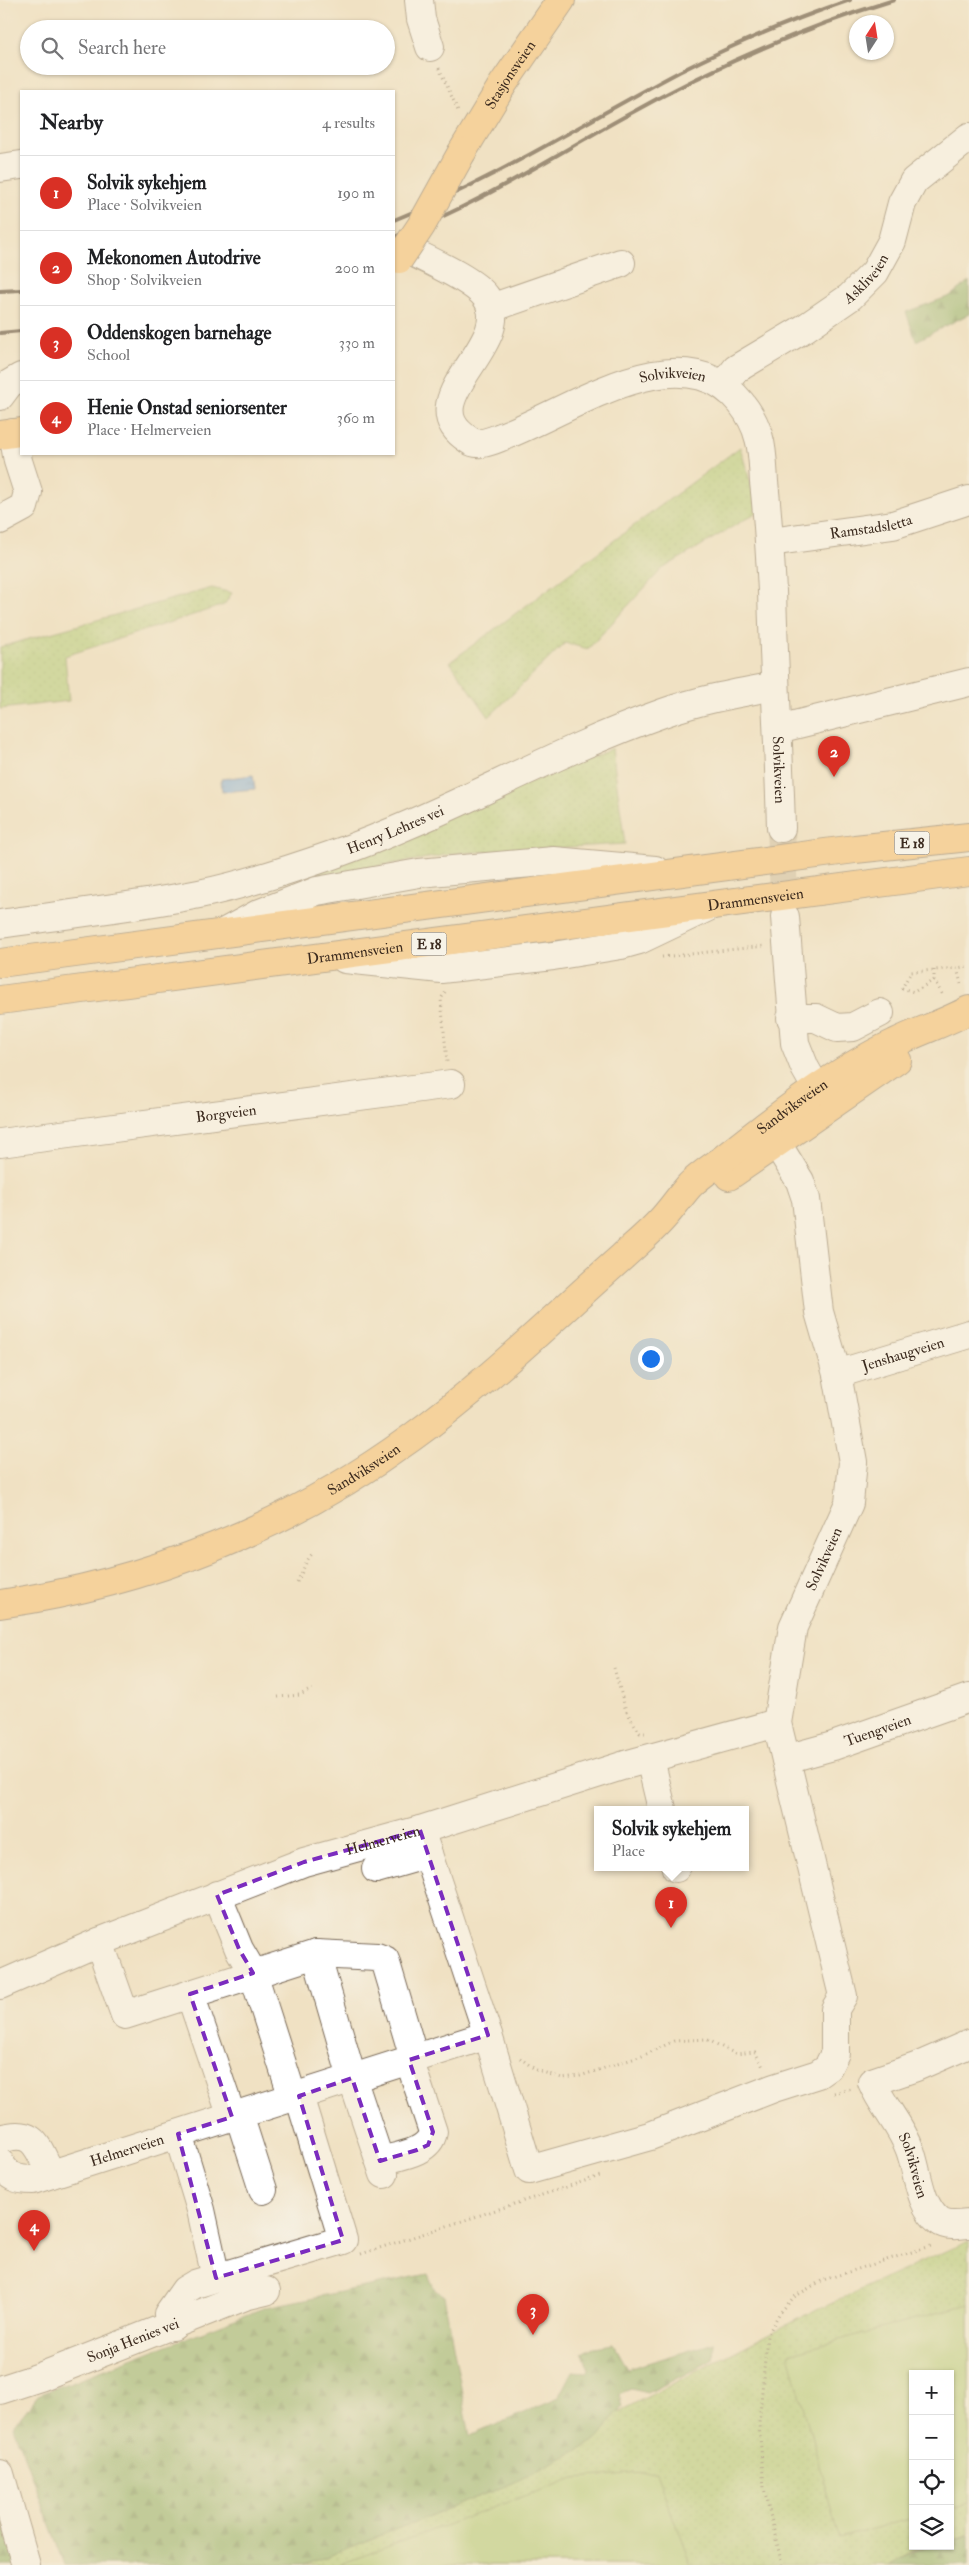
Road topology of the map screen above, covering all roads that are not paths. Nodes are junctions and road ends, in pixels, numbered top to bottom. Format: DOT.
graph roads {
  1 [pos="419,0"];
  2 [pos="561,0"];
  3 [pos="430,47"];
  4 [pos="969,137"];
  5 [pos="20,166"];
  6 [pos="0,168"];
  7 [pos="403,257"];
  8 [pos="621,263"];
  9 [pos="492,308"];
  10 [pos="20,378"];
  11 [pos="723,386"];
  12 [pos="0,396"];
  13 [pos="11,433"];
  14 [pos="12,478"];
  15 [pos="969,500"];
  16 [pos="0,520"];
  17 [pos="770,542"];
  18 [pos="969,682"];
  19 [pos="775,686"];
  20 [pos="778,729"];
  21 [pos="781,828"];
  22 [pos="969,837"];
  23 [pos="969,871"];
  24 [pos="785,917"];
  25 [pos="0,924"];
  26 [pos="0,963"];
  27 [pos="0,1000"];
  28 [pos="969,1010"];
  29 [pos="880,1014"];
  30 [pos="791,1018"];
  31 [pos="451,1084"];
  32 [pos="822,1099"];
  33 [pos="772,1134"];
  34 [pos="0,1142"];
  35 [pos="969,1334"];
  36 [pos="837,1374"];
  37 [pos="0,1604"];
  38 [pos="969,1698"];
  39 [pos="777,1723"];
  40 [pos="648,1746"];
  41 [pos="786,1759"];
  42 [pos="661,1806"];
  43 [pos="424,1842"];
  44 [pos="376,1869"];
  45 [pos="217,1895"];
  46 [pos="99,1942"];
  47 [pos="316,1954"];
  48 [pos="253,1973"];
  49 [pos="0,1985"];
  50 [pos="190,1994"];
  51 [pos="488,2035"];
  52 [pos="969,2044"];
  53 [pos="412,2059"];
  54 [pos="352,2078"];
  55 [pos="296,2097"];
  56 [pos="235,2116"];
  57 [pos="178,2134"];
  58 [pos="0,2140"];
  59 [pos="0,2163"];
  60 [pos="51,2174"];
  61 [pos="263,2190"];
  62 [pos="969,2224"];
  63 [pos="216,2278"];
  64 [pos="266,2291"];
  65 [pos="172,2326"];
  66 [pos="0,2390"];
  67 [pos="0,2474"];
  68 [pos="26,2565"];
  1 -- 3 [label="street"];
  2 -- 7 [label="main road, Stasjonsveien, bridge"];
  4 -- 11 [label="street, Askliveien"];
  5 -- 6 [label="street"];
  7 -- 9 [label="street"];
  8 -- 9 [label="street"];
  9 -- 11 [label="street, Solvikveien"];
  10 -- 12 [label="street"];
  11 -- 17 [label="street, Solvikveien"];
  13 -- 14 [label="street"];
  14 -- 16 [label="street"];
  15 -- 17 [label="street, Ramstadsletta"];
  17 -- 19 [label="street, Solvikveien"];
  18 -- 20 [label="street"];
  19 -- 20 [label="street, Solvikveien"];
  19 -- 25 [label="street, Henry Lehres vei"];
  20 -- 21 [label="street, Solvikveien"];
  22 -- 26 [label="main road, E 18"];
  23 -- 27 [label="main road, Drammensveien / E 18"];
  24 -- 30 [label="street"];
  28 -- 32 [label="main road, Sandviksveien"];
  29 -- 30 [label="street"];
  30 -- 32 [label="street"];
  31 -- 34 [label="street, Borgveien"];
  32 -- 33 [label="main road, Sandviksveien"];
  33 -- 36 [label="street, Solvikveien"];
  33 -- 37 [label="main road, Sandviksveien"];
  35 -- 36 [label="street, Jenshaugveien"];
  36 -- 39 [label="street, Solvikveien"];
  38 -- 41 [label="street, Tuengveien"];
  39 -- 40 [label="street, Helmerveien"];
  39 -- 41 [label="street, Solvikveien"];
  40 -- 42 [label="street"];
  40 -- 43 [label="street, Helmerveien"];
  41 -- 51 [label="street, Solvikveien"];
  43 -- 44 [label="street"];
  43 -- 45 [label="street, Helmerveien"];
  43 -- 51 [label="street"];
  45 -- 46 [label="street, Helmerveien"];
  45 -- 48 [label="street"];
  46 -- 49 [label="street, Helmerveien"];
  46 -- 50 [label="street"];
  47 -- 48 [label="street"];
  47 -- 53 [label="street"];
  47 -- 54 [label="street"];
  48 -- 50 [label="street"];
  48 -- 55 [label="street"];
  50 -- 56 [label="street"];
  51 -- 53 [label="street, Helmerveien"];
  52 -- 62 [label="street, Solvikveien"];
  53 -- 54 [label="street, Helmerveien"];
  53 -- 54 [label="street"];
  54 -- 55 [label="street, Helmerveien"];
  55 -- 56 [label="street, Helmerveien"];
  55 -- 63 [label="street"];
  56 -- 57 [label="street, Helmerveien"];
  56 -- 61 [label="street"];
  57 -- 60 [label="street, Helmerveien"];
  57 -- 63 [label="street"];
  58 -- 60 [label="street"];
  59 -- 60 [label="street, Helmerveien"];
  63 -- 65 [label="street"];
  64 -- 65 [label="street, Sonja Henies vei"];
  65 -- 66 [label="street, Sonja Henies vei"];
  67 -- 68 [label="street"];
}
